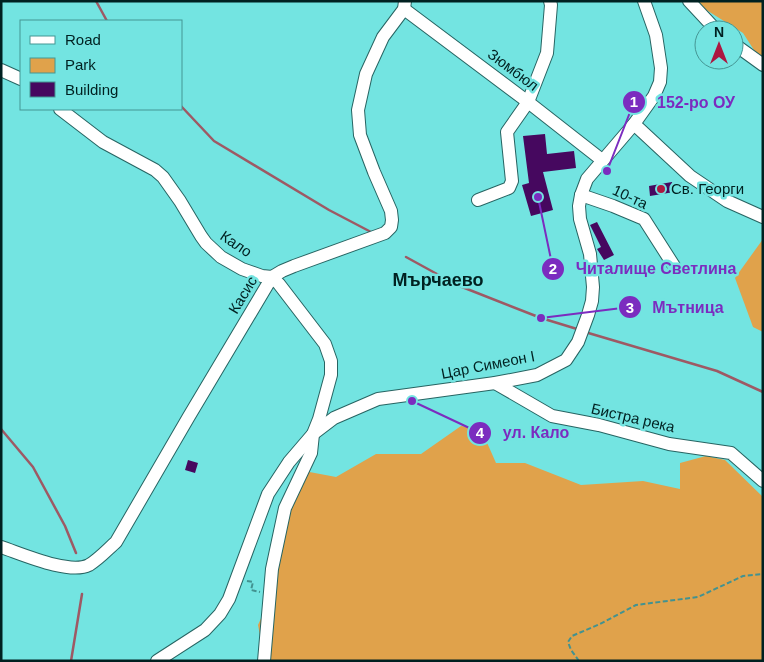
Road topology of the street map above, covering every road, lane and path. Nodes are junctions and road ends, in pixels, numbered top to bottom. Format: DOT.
graph roads {
  1 [pos="550,1"];
  2 [pos="644,1"];
  3 [pos="689,1"];
  4 [pos="404,5"];
  5 [pos="707,20"];
  6 [pos="744,51"];
  7 [pos="763,65"];
  8 [pos="1,70"];
  9 [pos="20,79"];
  10 [pos="528,102"];
  11 [pos="61,110"];
  12 [pos="634,124"];
  13 [pos="602,160"];
  14 [pos="581,195"];
  15 [pos="478,200"];
  16 [pos="763,217"];
  17 [pos="674,266"];
  18 [pos="272,277"];
  19 [pos="495,383"];
  20 [pos="313,434"];
  21 [pos="763,481"];
  22 [pos="1,547"];
  23 [pos="763,574"];
  24 [pos="237,578"];
  25 [pos="269,595"];
  26 [pos="157,661"];
  27 [pos="264,661"];
  28 [pos="579,661"];
  1 -- 10 [label="street"];
  2 -- 12 [label="street, Цар Симеон I"];
  3 -- 5 [label="street"];
  4 -- 10 [label="street, Зюмбюл"];
  4 -- 18 [label="street, Касис"];
  6 -- 7 [label="street"];
  8 -- 9 [label="street"];
  10 -- 13 [label="street, Зюмбюл"];
  10 -- 15 [label="street"];
  11 -- 18 [label="street, Кало"];
  12 -- 13 [label="street, Цар Симеон I"];
  12 -- 16 [label="street"];
  13 -- 14 [label="street, Цар Симеон I"];
  14 -- 17 [label="street, 10-та"];
  14 -- 19 [label="street, Цар Симеон I"];
  18 -- 20 [label="street"];
  18 -- 22 [label="street, Касис"];
  19 -- 20 [label="street, Цар Симеон I"];
  19 -- 21 [label="street, Бистра река"];
  20 -- 24 [label="street, Цар Симеон I"];
  20 -- 25 [label="street"];
  23 -- 28 [label="path"];
  24 -- 25 [label="path"];
  24 -- 26 [label="street, Цар Симеон I"];
  25 -- 27 [label="street"];
}
